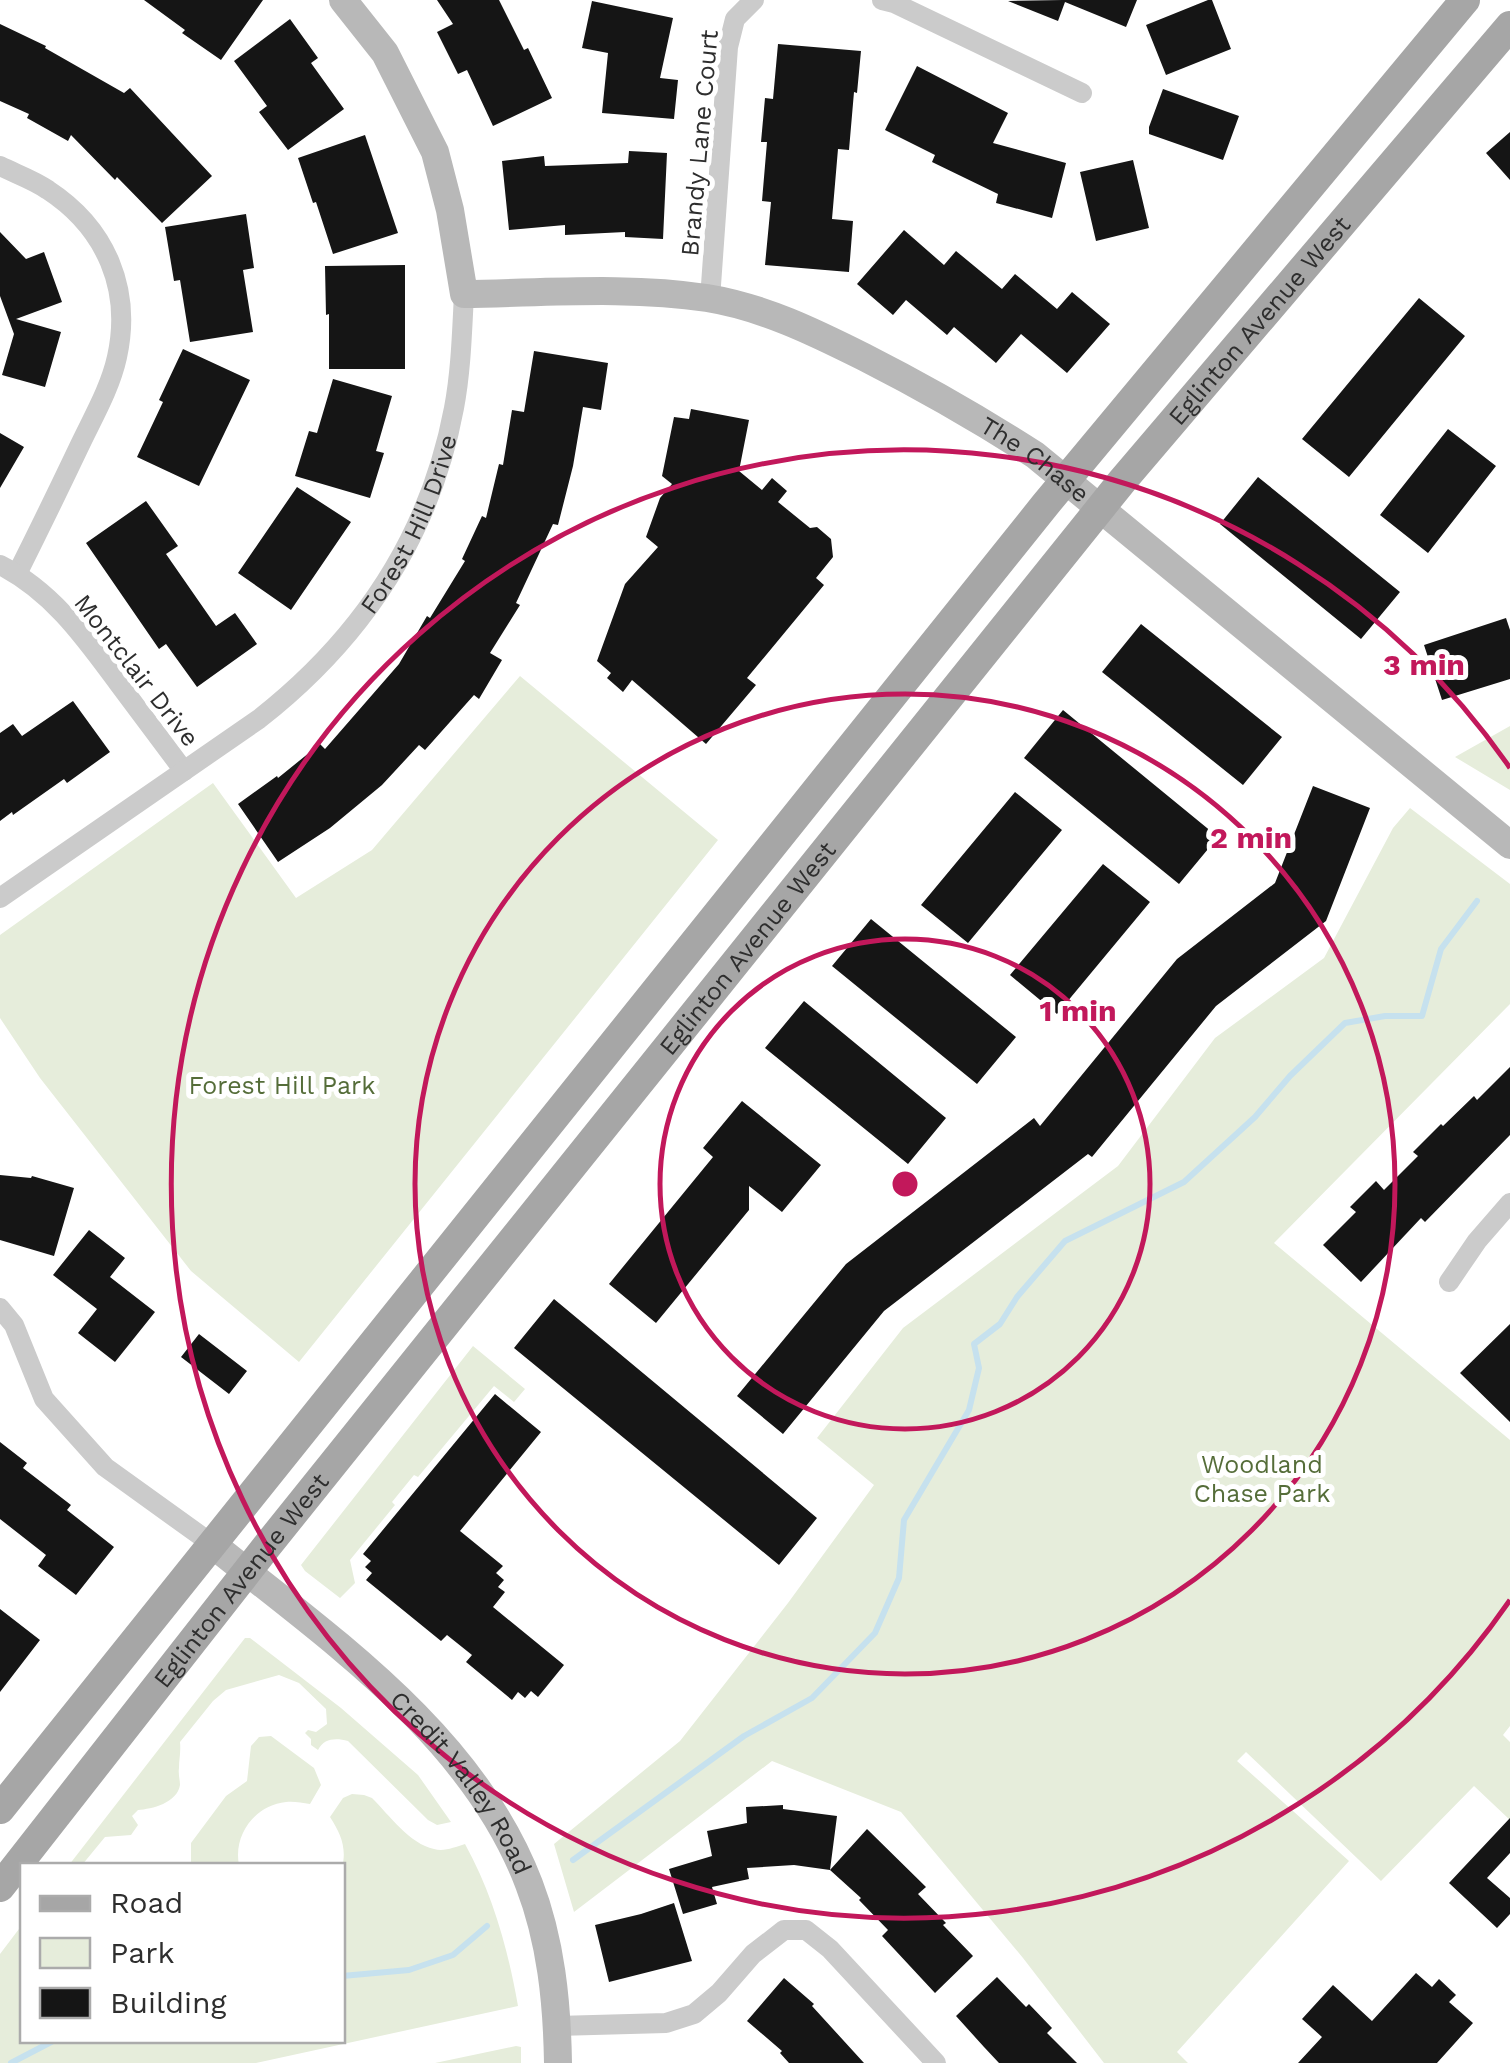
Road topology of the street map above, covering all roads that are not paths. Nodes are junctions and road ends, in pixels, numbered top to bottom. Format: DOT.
graph roads {
  1 [pos="343,0"];
  2 [pos="754,0"];
  3 [pos="882,0"];
  4 [pos="1465,0"];
  5 [pos="1510,26"];
  6 [pos="1082,93"];
  7 [pos="0,166"];
  8 [pos="464,294"];
  9 [pos="710,298"];
  10 [pos="1065,480"];
  11 [pos="1100,509"];
  12 [pos="9,570"];
  13 [pos="184,772"];
  14 [pos="1510,845"];
  15 [pos="0,898"];
  16 [pos="1510,1203"];
  17 [pos="1449,1282"];
  18 [pos="0,1308"];
  19 [pos="212,1544"];
  20 [pos="247,1572"];
  21 [pos="0,1809"];
  22 [pos="0,1886"];
  23 [pos="557,2026"];
  24 [pos="558,2063"];
  25 [pos="936,2063"];
  1 -- 8 [label="street, Forest Hill Drive"];
  2 -- 9 [label="street, Brandy Lane Court"];
  3 -- 6 [label="street"];
  4 -- 10 [label="main road, Eglinton Avenue West"];
  5 -- 11 [label="main road, Eglinton Avenue West"];
  7 -- 12 [label="street"];
  8 -- 9 [label="street, The Chase"];
  8 -- 13 [label="street, Forest Hill Drive"];
  9 -- 10 [label="street, The Chase"];
  10 -- 11 [label="street, The Chase"];
  10 -- 19 [label="main road, Eglinton Avenue West"];
  11 -- 14 [label="street, The Chase"];
  11 -- 20 [label="main road, Eglinton Avenue West"];
  12 -- 13 [label="street, Montclair Drive"];
  13 -- 15 [label="street, Forest Hill Drive"];
  16 -- 17 [label="street"];
  18 -- 19 [label="street"];
  19 -- 20 [label="street, Credit Valley Road"];
  19 -- 21 [label="main road, Eglinton Avenue West"];
  20 -- 22 [label="main road, Eglinton Avenue West"];
  20 -- 23 [label="street, Credit Valley Road"];
  23 -- 24 [label="street, Credit Valley Road"];
  23 -- 25 [label="street"];
}
